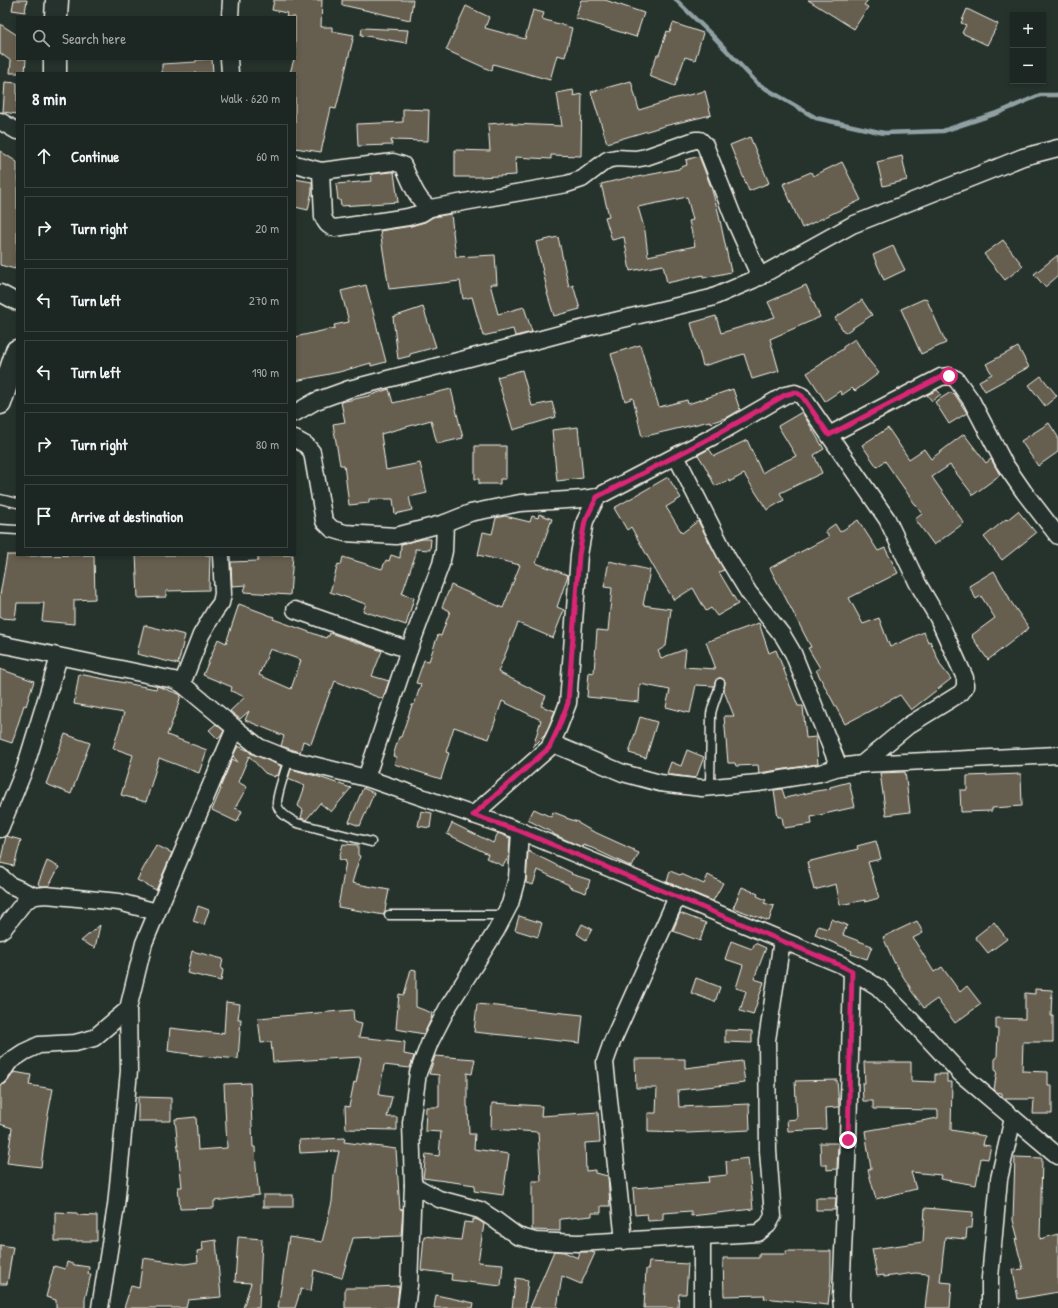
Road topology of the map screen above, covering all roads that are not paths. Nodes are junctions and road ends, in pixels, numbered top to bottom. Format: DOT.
graph roads {
  1 [pos="57,0"];
  2 [pos="231,0"];
  3 [pos="56,16"];
  4 [pos="230,16"];
  5 [pos="55,60"];
  6 [pos="229,60"];
  7 [pos="55,72"];
  8 [pos="230,72"];
  9 [pos="0,121"];
  10 [pos="16,130"];
  11 [pos="1058,148"];
  12 [pos="296,164"];
  13 [pos="320,171"];
  14 [pos="430,208"];
  15 [pos="760,277"];
  16 [pos="0,293"];
  17 [pos="16,301"];
  18 [pos="16,356"];
  19 [pos="8,393"];
  20 [pos="296,412"];
  21 [pos="829,435"];
  22 [pos="296,440"];
  23 [pos="676,456"];
  24 [pos="597,497"];
  25 [pos="0,498"];
  26 [pos="16,503"];
  27 [pos="445,523"];
  28 [pos="0,529"];
  29 [pos="16,530"];
  30 [pos="1058,536"];
  31 [pos="221,556"];
  32 [pos="295,610"];
  33 [pos="0,644"];
  34 [pos="409,650"];
  35 [pos="59,656"];
  36 [pos="720,683"];
  37 [pos="182,684"];
  38 [pos="235,728"];
  39 [pos="551,743"];
  40 [pos="1058,755"];
  41 [pos="289,759"];
  42 [pos="862,764"];
  43 [pos="839,767"];
  44 [pos="366,778"];
  45 [pos="710,788"];
  46 [pos="473,815"];
  47 [pos="0,829"];
  48 [pos="520,831"];
  49 [pos="371,842"];
  50 [pos="0,876"];
  51 [pos="35,896"];
  52 [pos="677,896"];
  53 [pos="157,912"];
  54 [pos="389,915"];
  55 [pos="505,915"];
  56 [pos="0,931"];
  57 [pos="782,940"];
  58 [pos="852,971"];
  59 [pos="128,1008"];
  60 [pos="0,1076"];
  61 [pos="1013,1118"];
  62 [pos="1058,1156"];
  63 [pos="413,1185"];
  64 [pos="702,1236"];
  65 [pos="624,1241"];
  66 [pos="100,1308"];
  67 [pos="406,1308"];
  68 [pos="702,1308"];
  69 [pos="842,1308"];
  70 [pos="990,1308"];
  1 -- 3 [label="main road"];
  2 -- 4 [label="street"];
  5 -- 7 [label="main road"];
  6 -- 8 [label="street"];
  9 -- 10 [label="street"];
  11 -- 15 [label="street"];
  12 -- 13 [label="street"];
  13 -- 14 [label="street"];
  13 -- 14 [label="street"];
  14 -- 15 [label="street"];
  15 -- 20 [label="street"];
  16 -- 17 [label="street"];
  18 -- 19 [label="main road"];
  21 -- 23 [label="street"];
  21 -- 30 [label="street"];
  21 -- 42 [label="street"];
  22 -- 27 [label="street"];
  23 -- 24 [label="street"];
  23 -- 43 [label="street"];
  24 -- 27 [label="street"];
  24 -- 39 [label="street"];
  25 -- 26 [label="lane"];
  27 -- 34 [label="street"];
  28 -- 29 [label="lane"];
  31 -- 37 [label="street"];
  32 -- 34 [label="street"];
  33 -- 35 [label="street"];
  34 -- 44 [label="street"];
  35 -- 37 [label="street"];
  35 -- 47 [label="street"];
  36 -- 45 [label="lane"];
  37 -- 38 [label="street"];
  38 -- 41 [label="street"];
  38 -- 53 [label="street"];
  39 -- 45 [label="street"];
  39 -- 46 [label="street"];
  40 -- 42 [label="street"];
  41 -- 44 [label="street"];
  41 -- 49 [label="lane"];
  42 -- 43 [label="street"];
  43 -- 45 [label="street"];
  44 -- 46 [label="street"];
  46 -- 48 [label="street"];
  48 -- 52 [label="street"];
  48 -- 55 [label="street"];
  50 -- 51 [label="street"];
  51 -- 53 [label="street"];
  51 -- 56 [label="street"];
  52 -- 57 [label="street"];
  52 -- 65 [label="street"];
  53 -- 59 [label="street"];
  54 -- 55 [label="lane"];
  55 -- 63 [label="street"];
  57 -- 58 [label="street"];
  57 -- 64 [label="street"];
  58 -- 61 [label="street"];
  58 -- 69 [label="street"];
  59 -- 60 [label="street"];
  59 -- 66 [label="street"];
  61 -- 62 [label="street"];
  61 -- 70 [label="street"];
  63 -- 65 [label="street"];
  63 -- 67 [label="street"];
  64 -- 65 [label="street"];
  64 -- 68 [label="street"];
}
